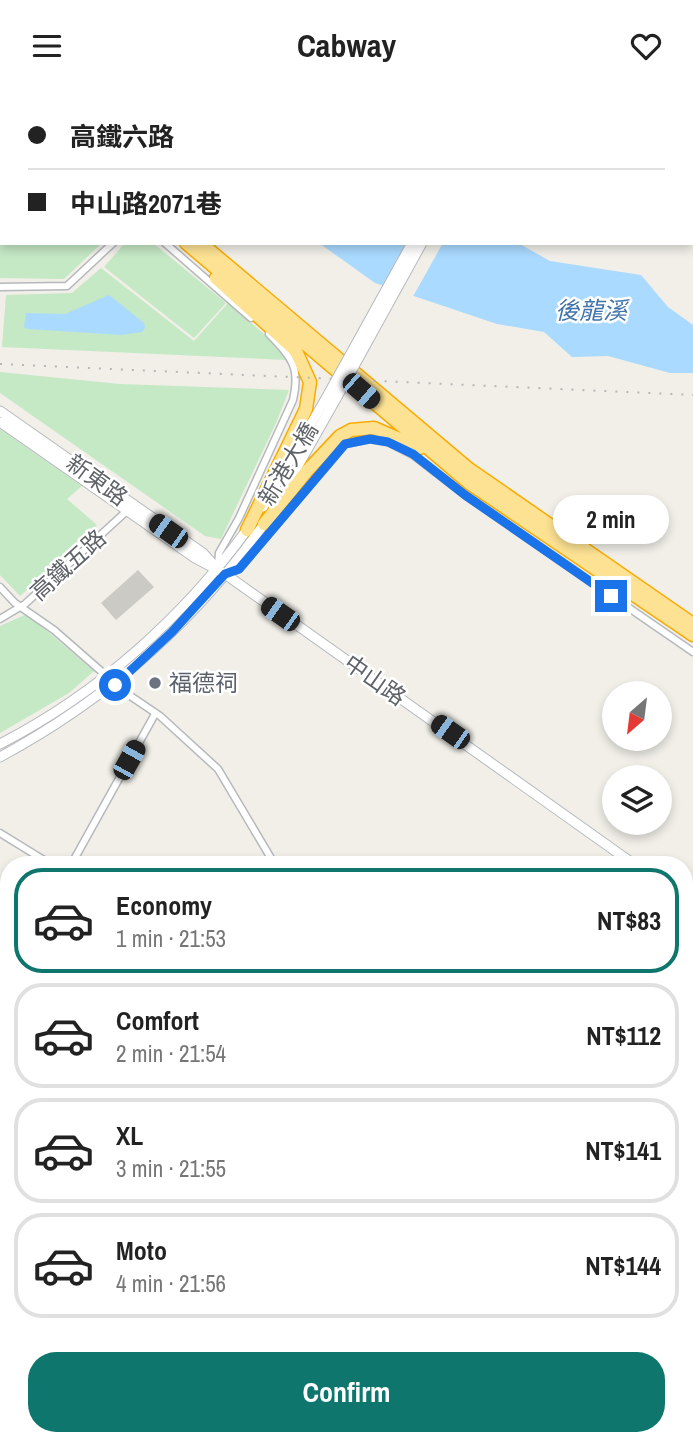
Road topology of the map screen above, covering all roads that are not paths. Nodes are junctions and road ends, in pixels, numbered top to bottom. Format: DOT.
graph roads {
  1 [pos="111,245"];
  2 [pos="167,245"];
  3 [pos="183,245"];
  4 [pos="188,245"];
  5 [pos="203,245"];
  6 [pos="411,245"];
  7 [pos="421,245"];
  8 [pos="0,287"];
  9 [pos="333,395"];
  10 [pos="0,411"];
  11 [pos="0,422"];
  12 [pos="278,432"];
  13 [pos="288,441"];
  14 [pos="436,456"];
  15 [pos="129,508"];
  16 [pos="264,524"];
  17 [pos="247,530"];
  18 [pos="221,572"];
  19 [pos="0,587"];
  20 [pos="21,607"];
  21 [pos="0,619"];
  22 [pos="693,624"];
  23 [pos="693,635"];
  24 [pos="693,652"];
  25 [pos="106,676"];
  26 [pos="115,685"];
  27 [pos="155,714"];
  28 [pos="0,744"];
  29 [pos="0,757"];
  30 [pos="0,834"];
  31 [pos="37,856"];
  32 [pos="76,856"];
  33 [pos="270,856"];
  34 [pos="622,856"];
  1 -- 8 [label="street"];
  2 -- 12 [label="street"];
  3 -- 17 [label="highway"];
  4 -- 14 [label="highway"];
  5 -- 22 [label="highway"];
  6 -- 9 [label="street, 新港大橋, bridge"];
  7 -- 9 [label="street, 新港大橋, bridge"];
  9 -- 16 [label="street, 新港大橋"];
  9 -- 17 [label="street, 新港大橋"];
  10 -- 15 [label="street, 新東路"];
  11 -- 15 [label="street, 新東路"];
  12 -- 13 [label="street"];
  12 -- 18 [label="street"];
  14 -- 16 [label="highway"];
  14 -- 23 [label="highway"];
  15 -- 18 [label="street, 新東路"];
  15 -- 20 [label="street, 高鐵五路"];
  16 -- 18 [label="street, 新港大橋"];
  17 -- 18 [label="street, 新港大橋"];
  18 -- 24 [label="street"];
  18 -- 25 [label="street"];
  18 -- 26 [label="street"];
  18 -- 34 [label="street, 中山路"];
  19 -- 20 [label="street"];
  20 -- 21 [label="street, 高鐵五路"];
  20 -- 25 [label="street"];
  25 -- 26 [label="street"];
  25 -- 28 [label="street"];
  26 -- 27 [label="street"];
  26 -- 29 [label="street"];
  27 -- 32 [label="street"];
  27 -- 33 [label="street"];
  30 -- 31 [label="street"];
}
